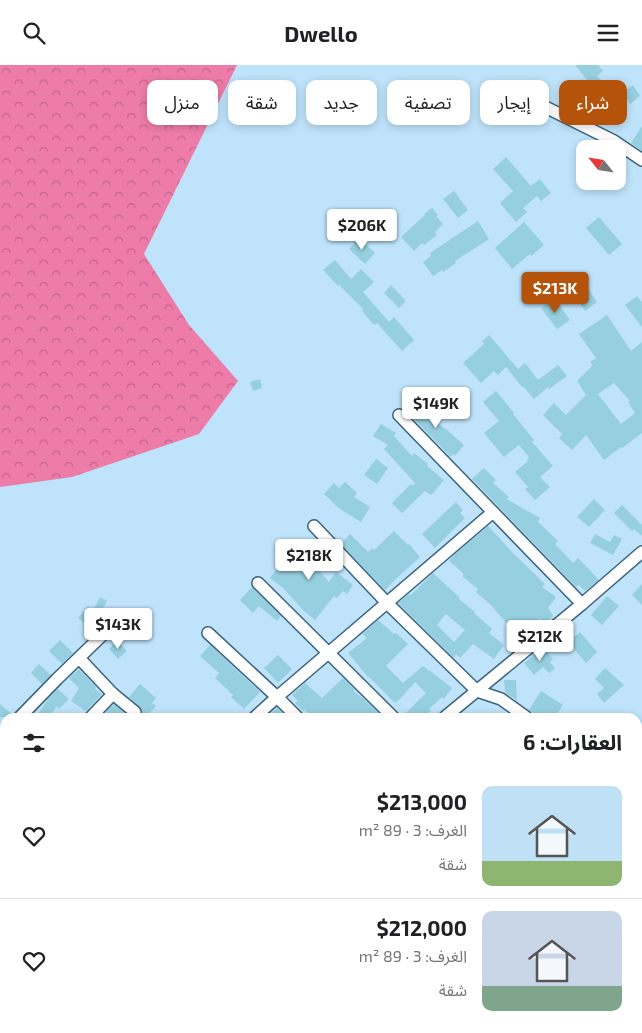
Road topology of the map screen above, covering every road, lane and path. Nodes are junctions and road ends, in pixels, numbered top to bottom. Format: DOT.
graph roads {
  1 [pos="549,109"];
  2 [pos="642,160"];
  3 [pos="399,415"];
  4 [pos="493,512"];
  5 [pos="314,526"];
  6 [pos="641,555"];
  7 [pos="258,583"];
  8 [pos="387,603"];
  9 [pos="582,604"];
  10 [pos="122,616"];
  11 [pos="208,633"];
  12 [pos="328,653"];
  13 [pos="79,658"];
  14 [pos="477,691"];
  15 [pos="113,694"];
  16 [pos="277,697"];
  17 [pos="135,712"];
  18 [pos="24,713"];
  19 [pos="94,713"];
  20 [pos="259,713"];
  21 [pos="293,713"];
  22 [pos="388,713"];
  23 [pos="450,713"];
  24 [pos="520,713"];
  1 -- 2 [label="street"];
  3 -- 4 [label="street"];
  4 -- 8 [label="street"];
  4 -- 9 [label="street"];
  5 -- 8 [label="street"];
  6 -- 9 [label="street"];
  7 -- 12 [label="street"];
  8 -- 12 [label="street"];
  8 -- 14 [label="street"];
  9 -- 14 [label="street"];
  10 -- 13 [label="street"];
  11 -- 16 [label="street"];
  12 -- 16 [label="street"];
  12 -- 22 [label="street"];
  13 -- 15 [label="street"];
  13 -- 18 [label="street"];
  14 -- 23 [label="street"];
  14 -- 24 [label="street"];
  15 -- 17 [label="street"];
  15 -- 19 [label="street"];
  16 -- 20 [label="street"];
  16 -- 21 [label="street"];
}
